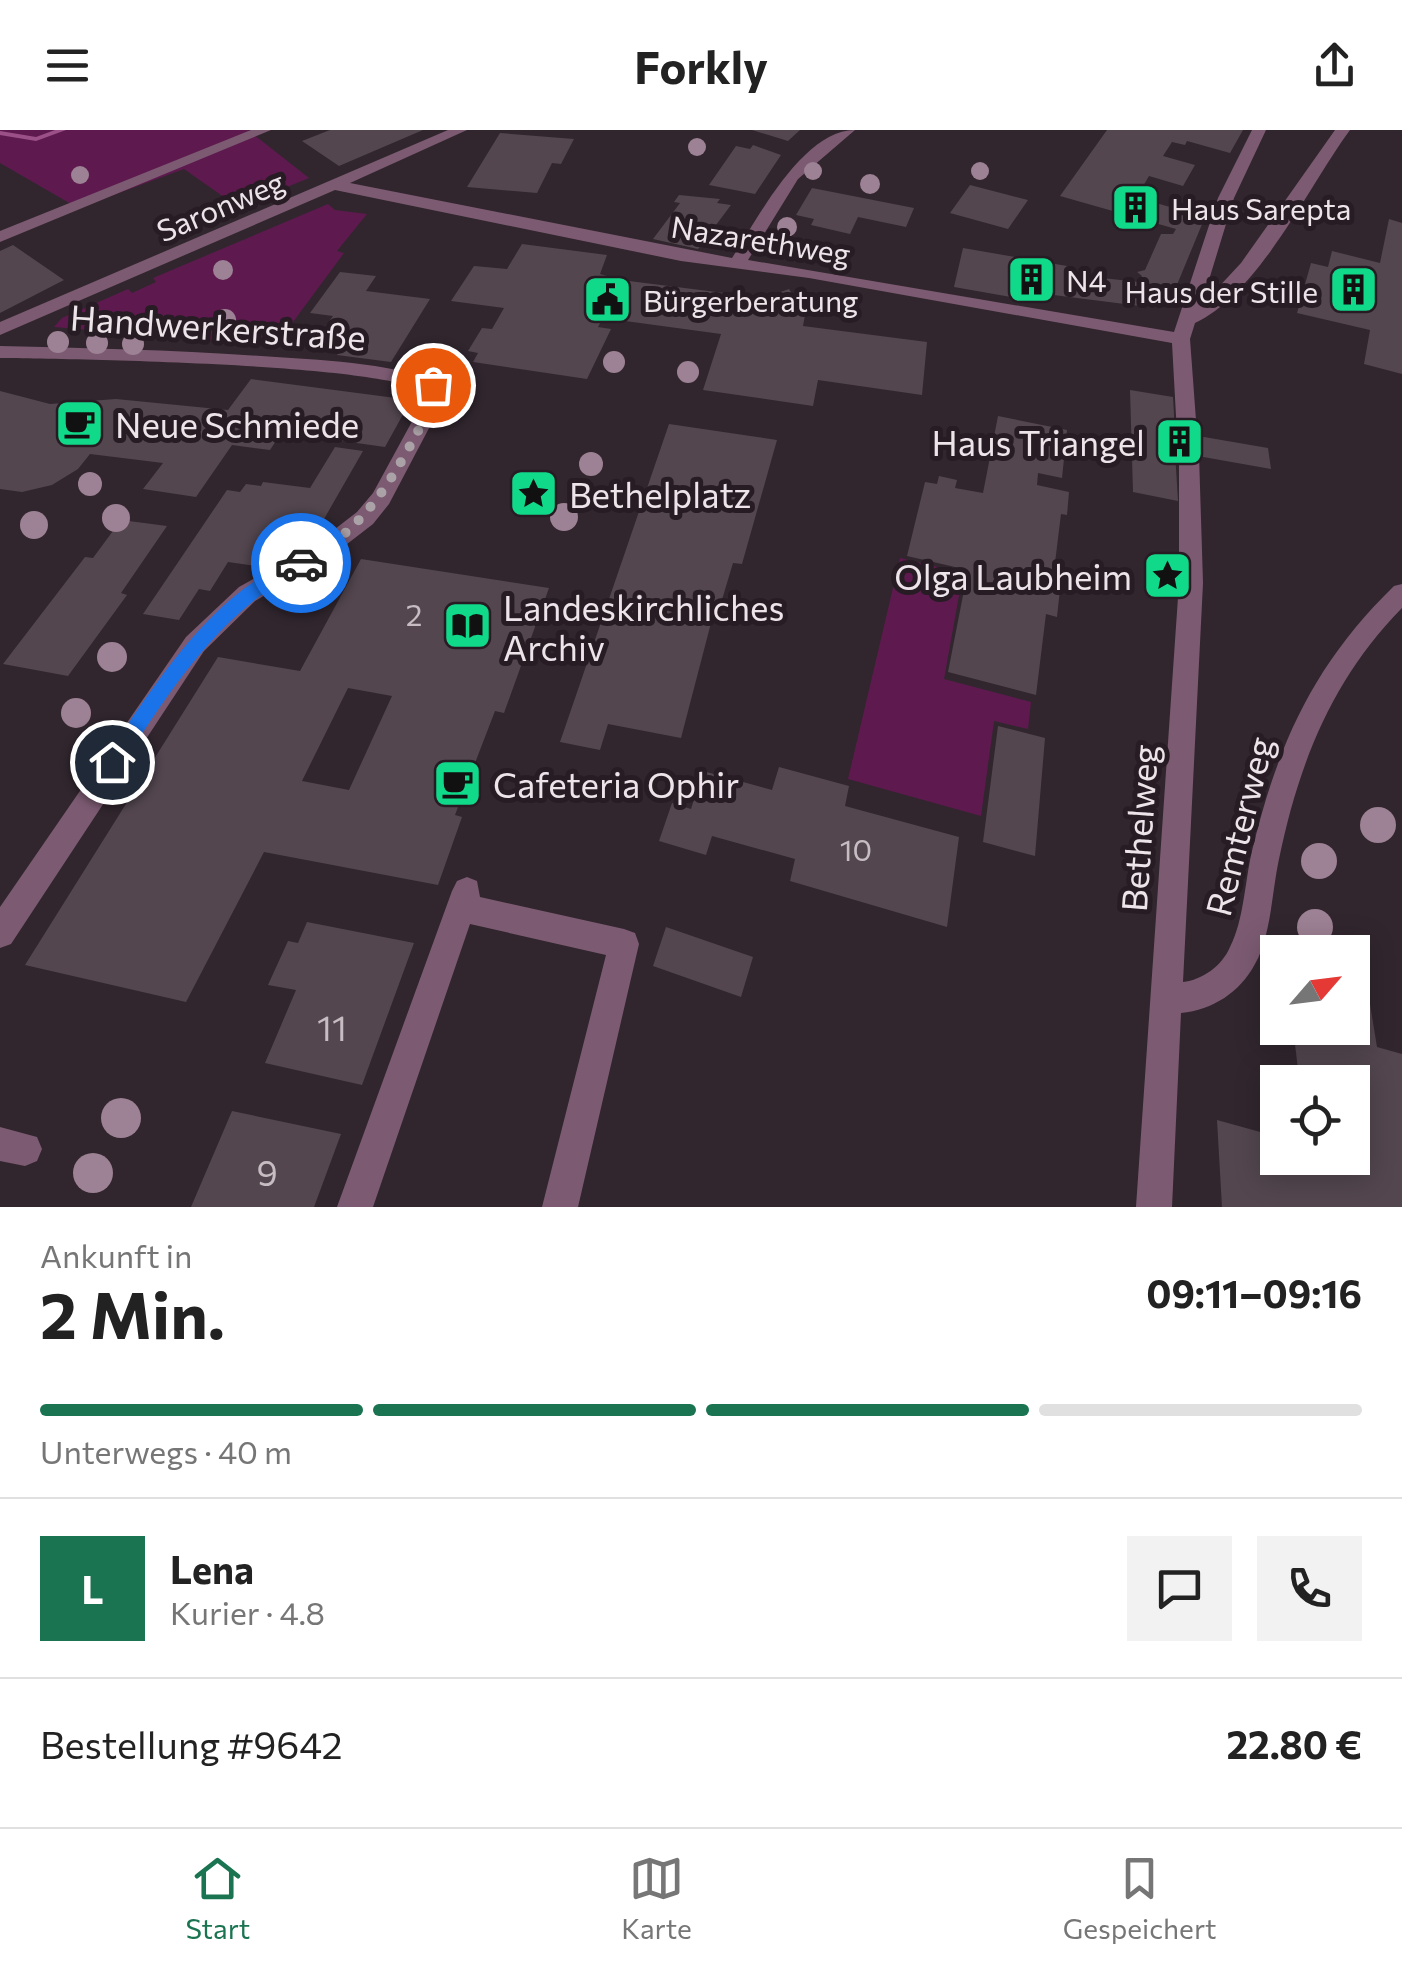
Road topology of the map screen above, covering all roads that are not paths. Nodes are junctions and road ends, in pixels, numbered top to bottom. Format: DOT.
graph roads {
  1 [pos="264,130"];
  2 [pos="460,130"];
  3 [pos="848,130"];
  4 [pos="1259,130"];
  5 [pos="1344,130"];
  6 [pos="334,185"];
  7 [pos="0,237"];
  8 [pos="737,264"];
  9 [pos="0,328"];
  10 [pos="1183,330"];
  11 [pos="0,352"];
  12 [pos="342,537"];
  13 [pos="372,541"];
  14 [pos="1402,593"];
  15 [pos="0,933"];
  16 [pos="1165,997"];
  17 [pos="355,1207"];
  18 [pos="560,1207"];
  19 [pos="1154,1207"];
  1 -- 7 [label="street"];
  2 -- 6 [label="street, Saronweg"];
  3 -- 8 [label="street"];
  4 -- 10 [label="street"];
  5 -- 10 [label="street"];
  6 -- 8 [label="street, Nazarethweg"];
  6 -- 9 [label="street, Saronweg"];
  8 -- 10 [label="street, Nazarethweg"];
  10 -- 16 [label="street, Bethelweg"];
  11 -- 12 [label="street, Handwerkerstraße"];
  12 -- 13 [label="street"];
  12 -- 15 [label="street, Handwerkerstraße"];
  14 -- 16 [label="street, Remterweg"];
  16 -- 19 [label="street, Bethelweg"];
  17 -- 18 [label="street"];
}
